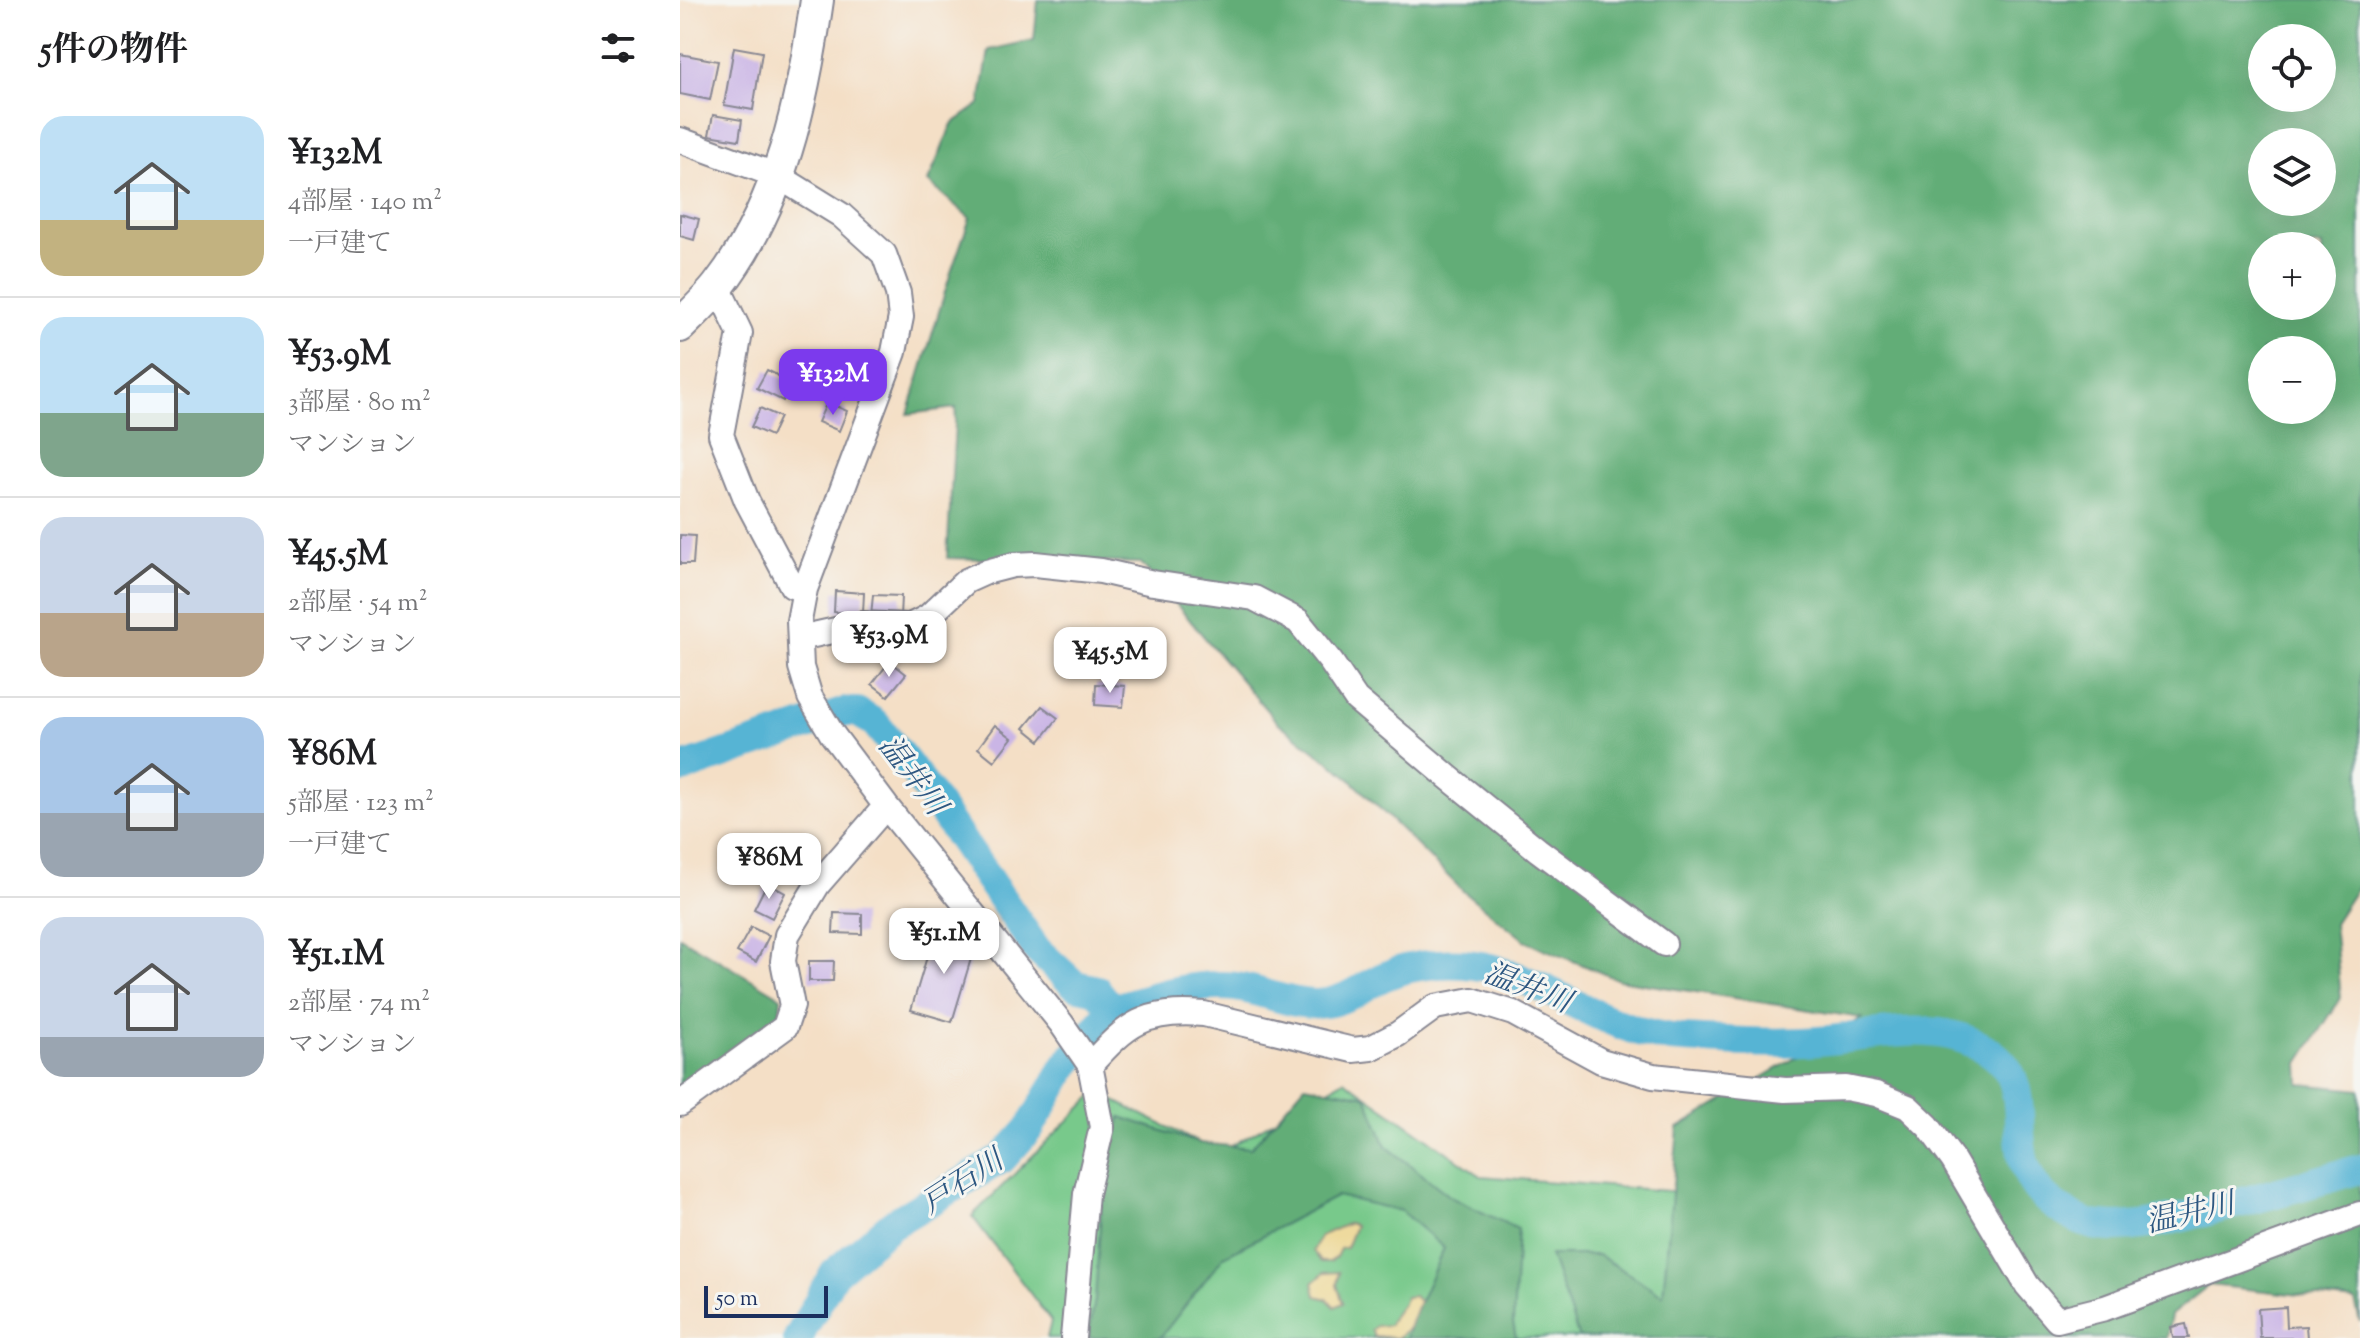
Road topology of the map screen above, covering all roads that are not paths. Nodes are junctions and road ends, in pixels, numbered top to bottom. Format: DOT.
graph roads {
  1 [pos="817,0"];
  2 [pos="680,140"];
  3 [pos="778,176"];
  4 [pos="718,287"];
  5 [pos="680,326"];
  6 [pos="805,589"];
  7 [pos="800,638"];
  8 [pos="886,806"];
  9 [pos="1664,944"];
  10 [pos="1090,1065"];
  11 [pos="680,1104"];
  12 [pos="2360,1214"];
  13 [pos="1074,1334"];
  1 -- 3 [label="main road"];
  2 -- 3 [label="street"];
  3 -- 4 [label="main road"];
  3 -- 6 [label="street"];
  4 -- 5 [label="main road"];
  4 -- 6 [label="street"];
  6 -- 7 [label="street"];
  7 -- 8 [label="street"];
  7 -- 9 [label="street"];
  8 -- 10 [label="street"];
  8 -- 11 [label="street"];
  10 -- 12 [label="street"];
  10 -- 13 [label="street"];
}
